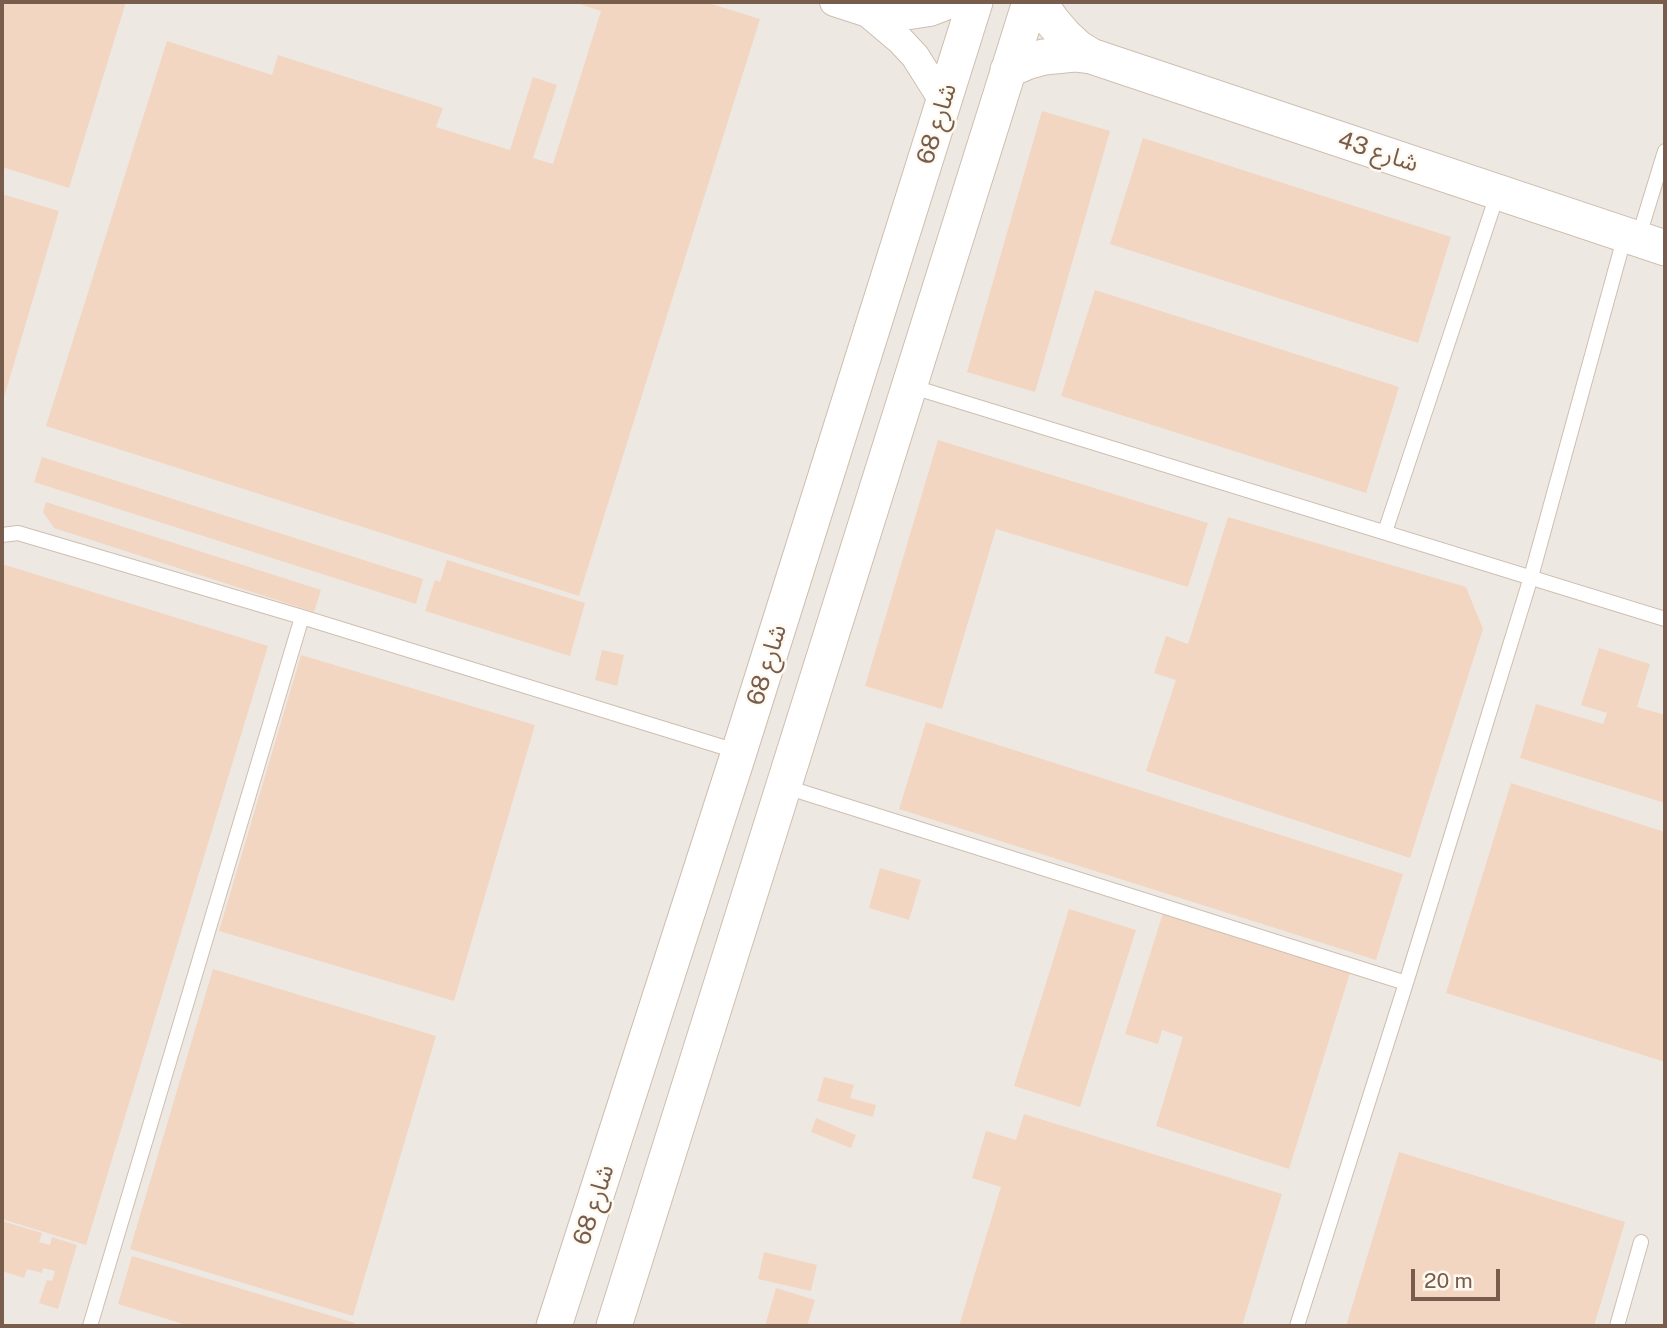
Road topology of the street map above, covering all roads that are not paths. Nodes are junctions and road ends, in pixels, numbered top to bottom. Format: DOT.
graph roads {
  1 [pos="834,2"];
  2 [pos="956,2"];
  3 [pos="975,2"];
  4 [pos="1030,2"];
  5 [pos="1039,2"];
  6 [pos="868,13"];
  7 [pos="1091,56"];
  8 [pos="1008,70"];
  9 [pos="944,102"];
  10 [pos="1665,151"];
  11 [pos="1498,192"];
  12 [pos="1643,240"];
  13 [pos="910,386"];
  14 [pos="1385,532"];
  15 [pos="2,535"];
  16 [pos="1531,578"];
  17 [pos="302,617"];
  18 [pos="1665,619"];
  19 [pos="739,752"];
  20 [pos="783,786"];
  21 [pos="1406,983"];
  22 [pos="1641,1242"];
  23 [pos="90,1326"];
  24 [pos="554,1326"];
  25 [pos="614,1326"];
  26 [pos="1297,1326"];
  27 [pos="1618,1326"];
  1 -- 6 [label="street"];
  2 -- 6 [label="street"];
  3 -- 9 [label="street, شارع 68"];
  4 -- 8 [label="street"];
  5 -- 7 [label="street, شارع 43"];
  6 -- 9 [label="street"];
  7 -- 8 [label="street, شارع 43"];
  7 -- 11 [label="street, شارع 43"];
  8 -- 13 [label="street"];
  9 -- 19 [label="street, شارع 68"];
  10 -- 12 [label="lane"];
  11 -- 12 [label="street, شارع 43"];
  11 -- 14 [label="lane"];
  12 -- 16 [label="lane"];
  13 -- 14 [label="lane"];
  13 -- 20 [label="street"];
  14 -- 16 [label="lane"];
  15 -- 17 [label="lane"];
  16 -- 18 [label="lane"];
  16 -- 21 [label="lane"];
  17 -- 19 [label="lane"];
  17 -- 23 [label="lane"];
  19 -- 24 [label="street, شارع 68"];
  20 -- 21 [label="lane"];
  20 -- 25 [label="street"];
  21 -- 26 [label="lane"];
  22 -- 27 [label="lane"];
}
